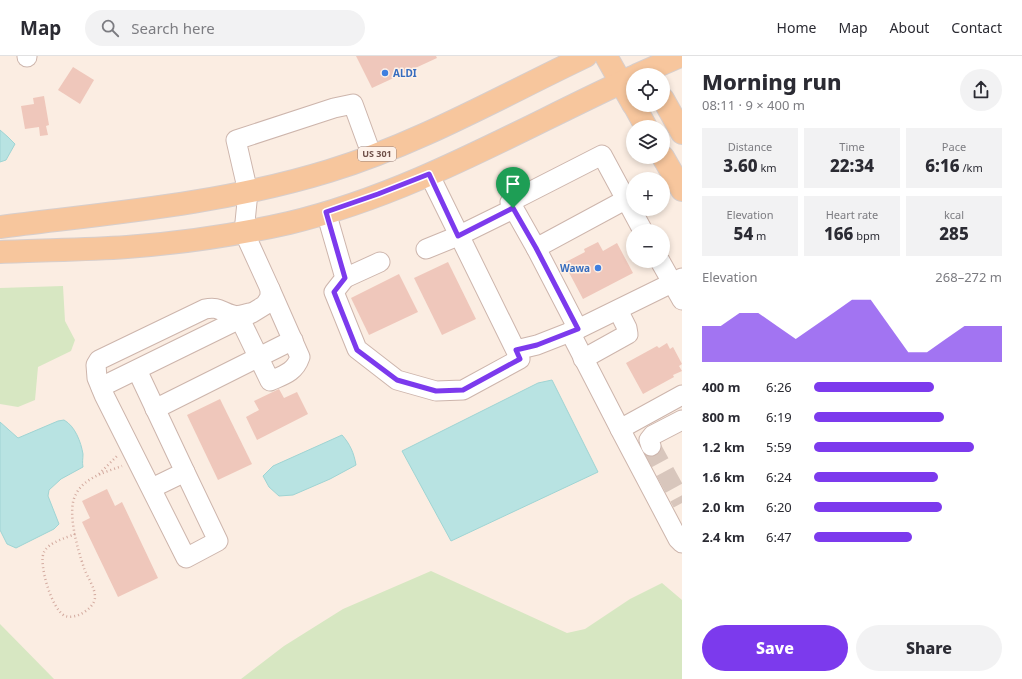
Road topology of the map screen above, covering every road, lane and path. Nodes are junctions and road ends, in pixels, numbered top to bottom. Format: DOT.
graph roads {
  1 [pos="561,56"];
  2 [pos="586,56"];
  3 [pos="606,56"];
  4 [pos="680,56"];
  5 [pos="629,68"];
  6 [pos="650,68"];
  7 [pos="626,79"];
  8 [pos="534,82"];
  9 [pos="670,112"];
  10 [pos="682,133"];
  11 [pos="372,156"];
  12 [pos="667,164"];
  13 [pos="429,174"];
  14 [pos="682,190"];
  15 [pos="248,192"];
  16 [pos="625,200"];
  17 [pos="513,208"];
  18 [pos="326,212"];
  19 [pos="639,224"];
  20 [pos="0,227"];
  21 [pos="244,232"];
  22 [pos="458,236"];
  23 [pos="536,248"];
  24 [pos="426,249"];
  25 [pos="0,252"];
  26 [pos="380,262"];
  27 [pos="666,268"];
  28 [pos="345,278"];
  29 [pos="677,280"];
  30 [pos="270,289"];
  31 [pos="682,300"];
  32 [pos="618,310"];
  33 [pos="246,316"];
  34 [pos="574,331"];
  35 [pos="293,340"];
  36 [pos="516,350"];
  37 [pos="258,357"];
  38 [pos="584,359"];
  39 [pos="137,370"];
  40 [pos="101,387"];
  41 [pos="682,395"];
  42 [pos="155,409"];
  43 [pos="682,420"];
  44 [pos="620,430"];
  45 [pos="129,443"];
  46 [pos="651,446"];
  47 [pos="138,460"];
  48 [pos="185,472"];
  49 [pos="97,476"];
  50 [pos="152,488"];
  51 [pos="75,534"];
  52 [pos="682,543"];
  1 -- 8 [label="main road"];
  2 -- 8 [label="main road, US 301"];
  3 -- 5 [label="main road"];
  4 -- 6 [label="main road"];
  7 -- 13 [label="main road"];
  8 -- 11 [label="main road, US 301"];
  9 -- 10 [label="main road"];
  11 -- 15 [label="main road, US 301"];
  11 -- 15 [label="lane"];
  12 -- 14 [label="main road"];
  13 -- 18 [label="main road"];
  13 -- 22 [label="lane"];
  15 -- 20 [label="main road, US 301"];
  15 -- 21 [label="lane"];
  16 -- 17 [label="lane"];
  16 -- 19 [label="lane"];
  16 -- 23 [label="lane"];
  17 -- 22 [label="lane"];
  17 -- 23 [label="lane"];
  18 -- 21 [label="main road"];
  18 -- 28 [label="lane"];
  21 -- 25 [label="main road"];
  21 -- 30 [label="lane"];
  22 -- 24 [label="lane"];
  22 -- 36 [label="lane"];
  23 -- 34 [label="lane"];
  26 -- 28 [label="lane"];
  27 -- 29 [label="lane"];
  28 -- 36 [label="lane"];
  29 -- 31 [label="lane"];
  29 -- 32 [label="lane"];
  30 -- 33 [label="lane"];
  30 -- 35 [label="lane"];
  32 -- 34 [label="lane"];
  32 -- 38 [label="lane"];
  33 -- 37 [label="lane"];
  33 -- 39 [label="lane"];
  33 -- 40 [label="lane"];
  34 -- 36 [label="lane"];
  34 -- 38 [label="lane"];
  35 -- 37 [label="lane"];
  35 -- 37 [label="lane"];
  37 -- 42 [label="lane"];
  38 -- 44 [label="lane"];
  39 -- 40 [label="lane"];
  39 -- 42 [label="lane"];
  40 -- 45 [label="lane"];
  41 -- 44 [label="lane"];
  42 -- 48 [label="lane"];
  43 -- 46 [label="lane"];
  44 -- 52 [label="lane"];
  45 -- 47 [label="lane"];
  45 -- 49 [label="path"];
  47 -- 49 [label="path"];
  47 -- 50 [label="lane"];
  48 -- 50 [label="lane"];
  48 -- 50 [label="lane"];
  49 -- 51 [label="path"];
  51 -- 51 [label="path"];
}
